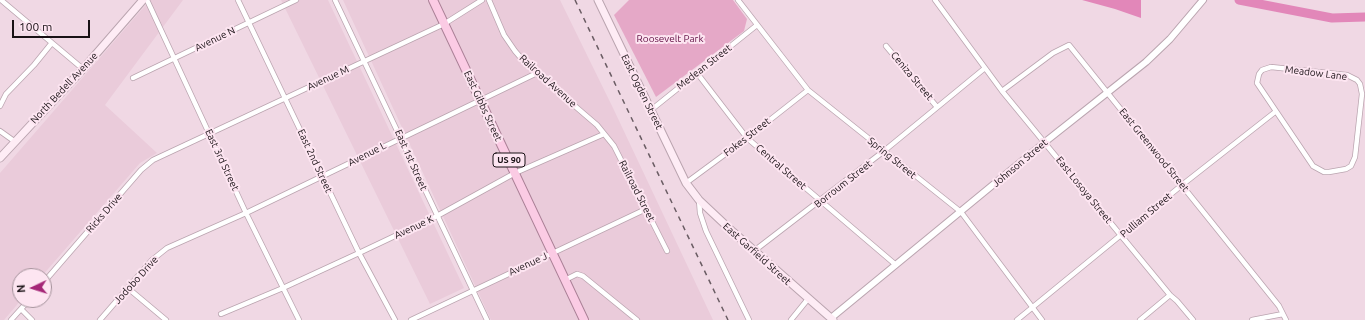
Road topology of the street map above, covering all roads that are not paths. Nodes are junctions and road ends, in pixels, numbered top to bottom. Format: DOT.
graph roads {
  1 [pos="0,0"];
  2 [pos="142,0"];
  3 [pos="147,0"];
  4 [pos="238,0"];
  5 [pos="296,0"];
  6 [pos="335,0"];
  7 [pos="433,0"];
  8 [pos="482,0"];
  9 [pos="489,0"];
  10 [pos="598,0"];
  11 [pos="738,0"];
  12 [pos="935,0"];
  13 [pos="1203,0"];
  14 [pos="249,22"];
  15 [pos="444,24"];
  16 [pos="757,25"];
  17 [pos="51,44"];
  18 [pos="886,46"];
  19 [pos="174,59"];
  20 [pos="364,61"];
  21 [pos="985,68"];
  22 [pos="83,69"];
  23 [pos="537,72"];
  24 [pos="697,72"];
  25 [pos="133,78"];
  26 [pos="808,90"];
  27 [pos="1002,91"];
  28 [pos="1108,92"];
  29 [pos="286,98"];
  30 [pos="480,99"];
  31 [pos="0,106"];
  32 [pos="937,107"];
  33 [pos="651,110"];
  34 [pos="1276,112"];
  35 [pos="0,131"];
  36 [pos="210,133"];
  37 [pos="604,134"];
  38 [pos="401,137"];
  39 [pos="747,138"];
  40 [pos="14,141"];
  41 [pos="1045,142"];
  42 [pos="171,152"];
  43 [pos="884,152"];
  44 [pos="0,158"];
  45 [pos="515,173"];
  46 [pos="322,177"];
  47 [pos="686,183"];
  48 [pos="1182,185"];
  49 [pos="699,200"];
  50 [pos="820,202"];
  51 [pos="646,209"];
  52 [pos="961,212"];
  53 [pos="246,213"];
  54 [pos="436,216"];
  55 [pos="196,234"];
  56 [pos="1122,236"];
  57 [pos="667,251"];
  58 [pos="552,252"];
  59 [pos="754,252"];
  60 [pos="359,253"];
  61 [pos="896,265"];
  62 [pos="52,273"];
  63 [pos="565,280"];
  64 [pos="284,288"];
  65 [pos="129,289"];
  66 [pos="473,290"];
  67 [pos="1170,295"];
  68 [pos="808,299"];
  69 [pos="1032,308"];
  70 [pos="21,309"];
  71 [pos="220,314"];
  72 [pos="1284,314"];
  73 [pos="832,319"];
  74 [pos="11,320"];
  75 [pos="32,320"];
  76 [pos="100,320"];
  77 [pos="166,320"];
  78 [pos="299,320"];
  79 [pos="395,320"];
  80 [pos="411,320"];
  81 [pos="487,320"];
  82 [pos="584,320"];
  83 [pos="637,320"];
  84 [pos="749,320"];
  85 [pos="791,320"];
  86 [pos="1017,320"];
  87 [pos="1042,320"];
  88 [pos="1140,320"];
  89 [pos="1193,320"];
  90 [pos="1252,320"];
  91 [pos="1286,320"];
  1 -- 17 [label="street"];
  2 -- 22 [label="main road, North Bedell Avenue"];
  3 -- 19 [label="street, East 3rd Street"];
  4 -- 14 [label="street, East 2nd Street"];
  5 -- 14 [label="street, Avenue N"];
  6 -- 20 [label="street, East 1st Street"];
  7 -- 15 [label="highway, East Gibbs Street / US 90"];
  8 -- 15 [label="street, Avenue M"];
  9 -- 23 [label="street, Railroad Avenue"];
  10 -- 33 [label="main road, East Ogden Street"];
  11 -- 16 [label="street, Spring Street"];
  12 -- 21 [label="street, East Losoya Street"];
  13 -- 28 [label="street, Johnson Street"];
  14 -- 19 [label="street, Avenue N"];
  14 -- 29 [label="street, East 2nd Street"];
  15 -- 20 [label="street, Avenue M"];
  15 -- 30 [label="highway, East Gibbs Street / US 90"];
  16 -- 24 [label="street, Medean Street"];
  16 -- 26 [label="street, Spring Street"];
  17 -- 22 [label="street"];
  17 -- 31 [label="street"];
  18 -- 32 [label="street, Ceniza Street"];
  19 -- 25 [label="street, Avenue N"];
  19 -- 36 [label="street, East 3rd Street"];
  20 -- 29 [label="street, Avenue M"];
  20 -- 38 [label="street, East 1st Street"];
  21 -- 27 [label="street, East Losoya Street"];
  21 -- 32 [label="street, Borroum Street"];
  22 -- 40 [label="main road, North Bedell Avenue"];
  23 -- 30 [label="street, Avenue L"];
  23 -- 37 [label="street, Railroad Avenue"];
  24 -- 33 [label="street, Medean Street"];
  24 -- 39 [label="street, Central Street"];
  26 -- 39 [label="street, Fokes Street"];
  26 -- 43 [label="street, Spring Street"];
  27 -- 28 [label="street, East Greenwood Street"];
  27 -- 41 [label="street, East Losoya Street"];
  28 -- 41 [label="street, Johnson Street"];
  28 -- 48 [label="street, East Greenwood Street"];
  29 -- 36 [label="street, Avenue M"];
  29 -- 46 [label="street, East 2nd Street"];
  30 -- 38 [label="street, Avenue L"];
  30 -- 45 [label="highway, East Gibbs Street / US 90"];
  32 -- 43 [label="street, Borroum Street"];
  33 -- 47 [label="main road, East Ogden Street"];
  34 -- 34 [label="street, Meadow Lane"];
  34 -- 48 [label="street, Pulliam Street"];
  35 -- 40 [label="street"];
  36 -- 42 [label="street, Avenue M"];
  36 -- 53 [label="street, East 3rd Street"];
  37 -- 45 [label="street, Avenue K"];
  37 -- 51 [label="street, Railroad Street"];
  38 -- 46 [label="street, Avenue L"];
  38 -- 54 [label="street, East 1st Street"];
  39 -- 47 [label="street, Fokes Street"];
  39 -- 50 [label="street, Central Street"];
  40 -- 44 [label="main road, North Bedell Avenue"];
  41 -- 52 [label="street, Johnson Street"];
  41 -- 56 [label="street, East Losoya Street"];
  42 -- 62 [label="street, Ricks Drive"];
  43 -- 50 [label="street, Borroum Street"];
  43 -- 52 [label="street, Spring Street"];
  45 -- 54 [label="street, Avenue K"];
  45 -- 58 [label="highway, East Gibbs Street / US 90"];
  46 -- 53 [label="street, Avenue L"];
  46 -- 60 [label="street, East 2nd Street"];
  47 -- 49 [label="main road, East Garfield Street"];
  48 -- 56 [label="street, Pulliam Street"];
  48 -- 72 [label="street, East Greenwood Street"];
  49 -- 59 [label="main road, East Garfield Street"];
  49 -- 84 [label="street"];
  50 -- 59 [label="street, Borroum Street"];
  50 -- 61 [label="street, Central Street"];
  51 -- 57 [label="street, Railroad Street"];
  51 -- 58 [label="street, Avenue J"];
  52 -- 61 [label="street, Johnson Street"];
  52 -- 69 [label="street, Spring Street"];
  53 -- 55 [label="street, Avenue L"];
  53 -- 64 [label="street, East 3rd Street"];
  54 -- 60 [label="street, Avenue K"];
  54 -- 66 [label="street, East 1st Street"];
  55 -- 65 [label="street, Jodobo Drive"];
  56 -- 67 [label="street, East Losoya Street"];
  56 -- 69 [label="street, Pulliam Street"];
  58 -- 63 [label="highway, East Gibbs Street / US 90"];
  58 -- 66 [label="street, Avenue J"];
  59 -- 68 [label="main road, East Garfield Street"];
  60 -- 64 [label="street, Avenue K"];
  60 -- 79 [label="street, East 2nd Street"];
  61 -- 73 [label="street, Johnson Street"];
  63 -- 82 [label="highway, East Gibbs Street / US 90"];
  63 -- 83 [label="street"];
  64 -- 71 [label="street, Avenue K"];
  64 -- 78 [label="street, East 3rd Street"];
  65 -- 76 [label="street, Jodobo Drive"];
  65 -- 77 [label="street"];
  66 -- 80 [label="street, Avenue J"];
  66 -- 81 [label="street, East 1st Street"];
  67 -- 88 [label="street"];
  67 -- 89 [label="street, East Losoya Street"];
  68 -- 73 [label="main road, East Garfield Street"];
  68 -- 85 [label="street"];
  69 -- 86 [label="street, Pulliam Street"];
  69 -- 87 [label="street, Spring Street"];
  70 -- 74 [label="street"];
  70 -- 75 [label="street"];
  72 -- 90 [label="street"];
  72 -- 91 [label="street, East Greenwood Street"];
}
